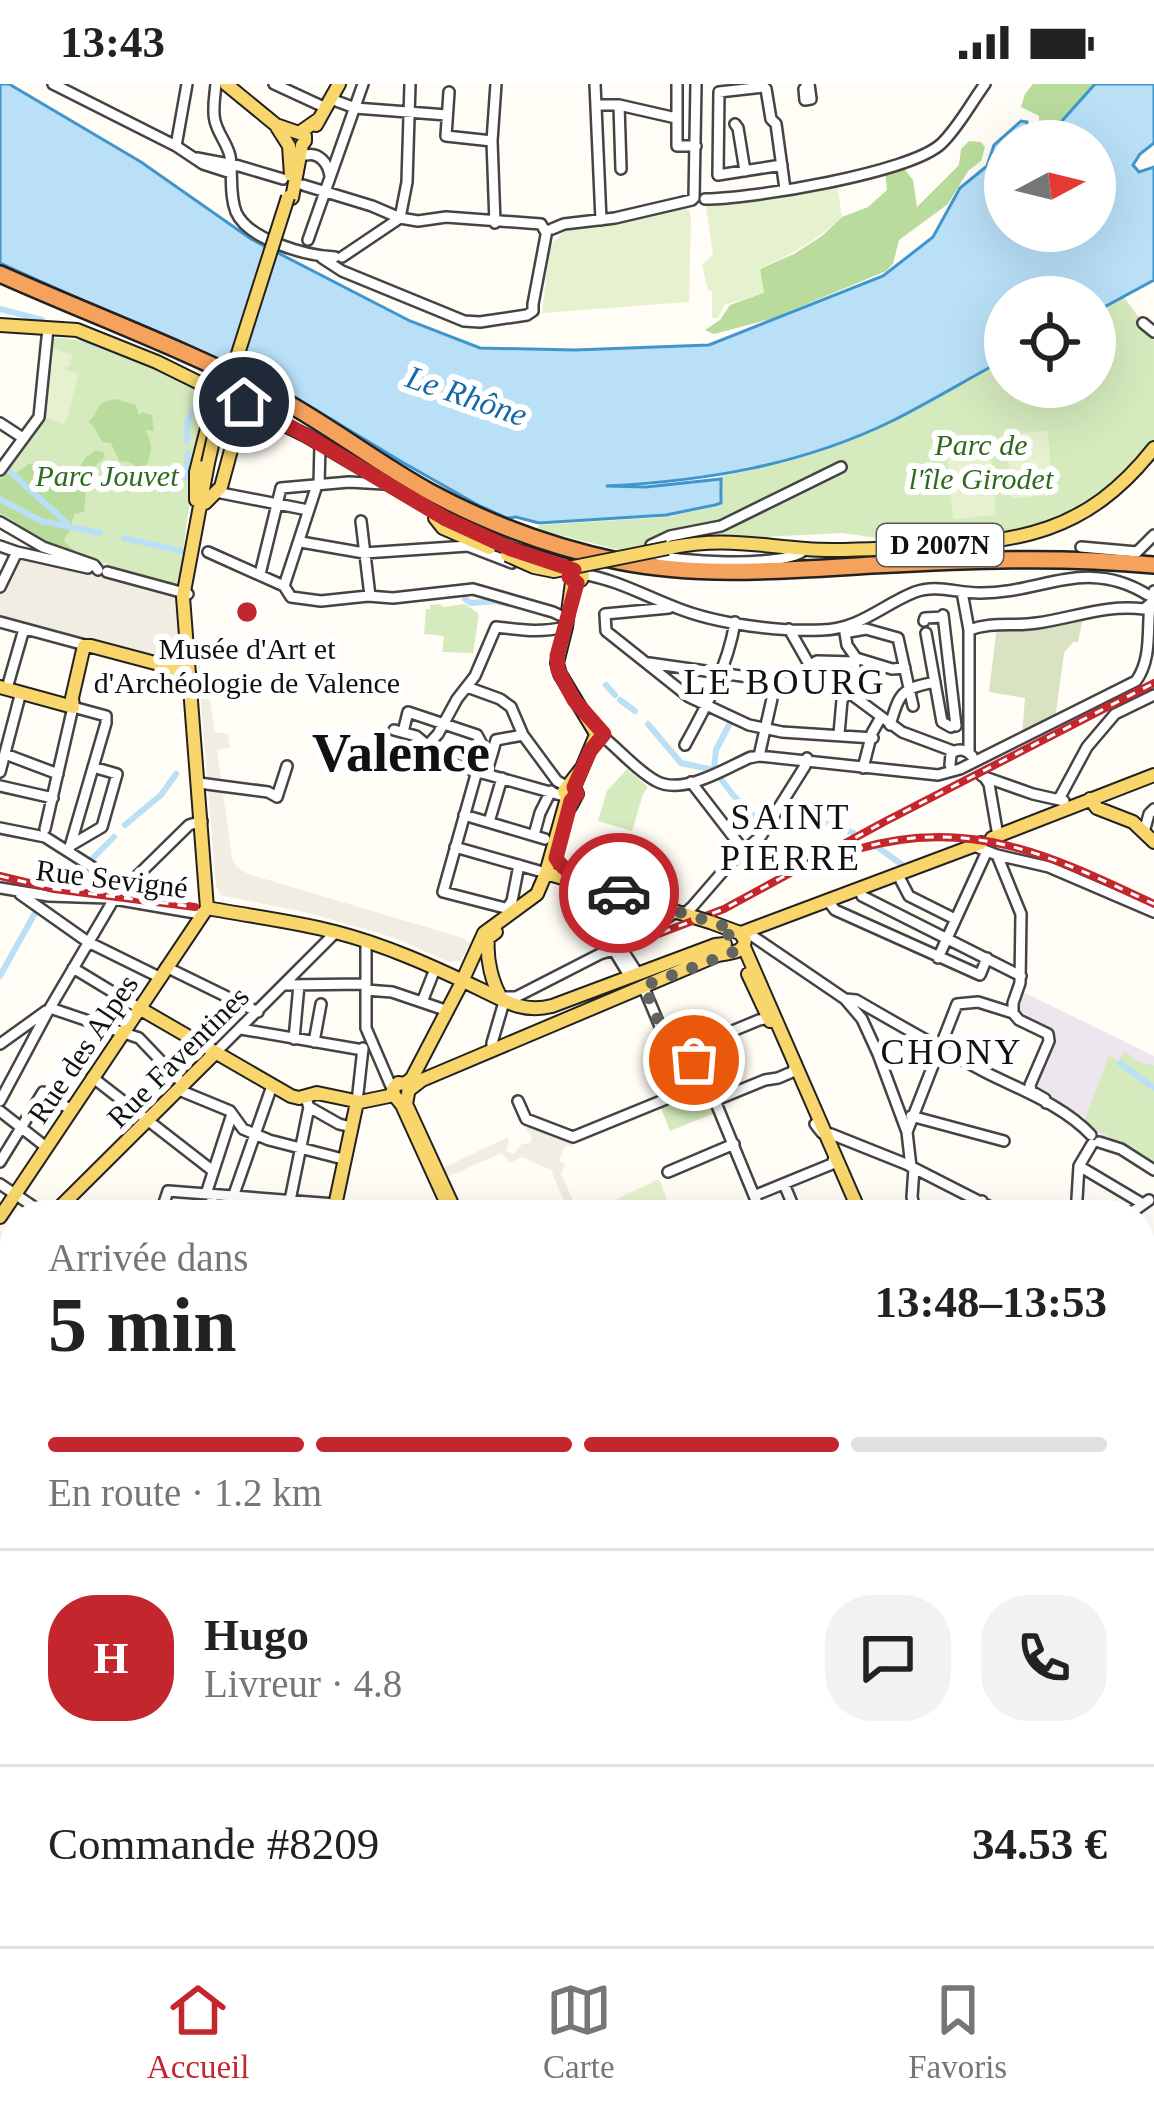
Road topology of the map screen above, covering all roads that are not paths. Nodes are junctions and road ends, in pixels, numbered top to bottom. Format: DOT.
graph roads {
  1 [pos="53,84"];
  2 [pos="187,84"];
  3 [pos="274,84"];
  4 [pos="339,84"];
  5 [pos="363,84"];
  6 [pos="410,84"];
  7 [pos="496,84"];
  8 [pos="595,84"];
  9 [pos="676,84"];
  10 [pos="696,84"];
  11 [pos="986,84"];
  12 [pos="222,87"];
  13 [pos="295,89"];
  14 [pos="449,92"];
  15 [pos="619,104"];
  16 [pos="596,105"];
  17 [pos="355,108"];
  18 [pos="325,109"];
  19 [pos="410,112"];
  20 [pos="447,115"];
  21 [pos="676,118"];
  22 [pos="735,124"];
  23 [pos="295,138"];
  24 [pos="493,141"];
  25 [pos="176,146"];
  26 [pos="696,146"];
  27 [pos="782,165"];
  28 [pos="231,169"];
  29 [pos="621,169"];
  30 [pos="745,171"];
  31 [pos="330,176"];
  32 [pos="785,189"];
  33 [pos="292,190"];
  34 [pos="324,192"];
  35 [pos="698,199"];
  36 [pos="383,212"];
  37 [pos="400,218"];
  38 [pos="601,220"];
  39 [pos="495,223"];
  40 [pos="384,228"];
  41 [pos="550,235"];
  42 [pos="308,239"];
  43 [pos="340,264"];
  44 [pos="0,279"];
  45 [pos="255,307"];
  46 [pos="1142,322"];
  47 [pos="0,327"];
  48 [pos="1154,332"];
  49 [pos="48,335"];
  50 [pos="213,393"];
  51 [pos="247,409"];
  52 [pos="0,423"];
  53 [pos="23,438"];
  54 [pos="214,448"];
  55 [pos="320,449"];
  56 [pos="1154,452"];
  57 [pos="841,467"];
  58 [pos="1,468"];
  59 [pos="202,468"];
  60 [pos="301,470"];
  61 [pos="223,477"];
  62 [pos="382,482"];
  63 [pos="318,485"];
  64 [pos="302,486"];
  65 [pos="216,492"];
  66 [pos="205,503"];
  67 [pos="278,504"];
  68 [pos="308,510"];
  69 [pos="361,520"];
  70 [pos="441,521"];
  71 [pos="0,522"];
  72 [pos="1154,535"];
  73 [pos="301,542"];
  74 [pos="695,543"];
  75 [pos="0,546"];
  76 [pos="444,547"];
  77 [pos="1081,547"];
  78 [pos="17,552"];
  79 [pos="208,552"];
  80 [pos="802,552"];
  81 [pos="364,553"];
  82 [pos="667,553"];
  83 [pos="1154,569"];
  84 [pos="101,571"];
  85 [pos="260,574"];
  86 [pos="578,577"];
  87 [pos="0,587"];
  88 [pos="285,589"];
  89 [pos="940,589"];
  90 [pos="183,590"];
  91 [pos="962,592"];
  92 [pos="370,596"];
  93 [pos="1149,598"];
  94 [pos="674,607"];
  95 [pos="539,608"];
  96 [pos="943,612"];
  97 [pos="0,622"];
  98 [pos="735,622"];
  99 [pos="567,623"];
  100 [pos="24,629"];
  101 [pos="789,629"];
  102 [pos="827,630"];
  103 [pos="969,630"];
  104 [pos="533,632"];
  105 [pos="845,633"];
  106 [pos="87,649"];
  107 [pos="855,660"];
  108 [pos="644,663"];
  109 [pos="809,665"];
  110 [pos="905,668"];
  111 [pos="188,673"];
  112 [pos="719,673"];
  113 [pos="818,680"];
  114 [pos="776,681"];
  115 [pos="935,682"];
  116 [pos="467,686"];
  117 [pos="914,687"];
  118 [pos="9,689"];
  119 [pos="1154,695"];
  120 [pos="845,696"];
  121 [pos="706,706"];
  122 [pos="913,706"];
  123 [pos="73,707"];
  124 [pos="880,717"];
  125 [pos="0,718"];
  126 [pos="13,722"];
  127 [pos="444,724"];
  128 [pos="890,725"];
  129 [pos="970,726"];
  130 [pos="953,727"];
  131 [pos="765,729"];
  132 [pos="598,734"];
  133 [pos="839,734"];
  134 [pos="523,735"];
  135 [pos="873,738"];
  136 [pos="424,744"];
  137 [pos="491,746"];
  138 [pos="685,746"];
  139 [pos="953,751"];
  140 [pos="5,754"];
  141 [pos="756,756"];
  142 [pos="416,758"];
  143 [pos="807,760"];
  144 [pos="287,766"];
  145 [pos="863,766"];
  146 [pos="93,767"];
  147 [pos="973,768"];
  148 [pos="0,772"];
  149 [pos="479,772"];
  150 [pos="58,774"];
  151 [pos="1154,777"];
  152 [pos="502,778"];
  153 [pos="696,780"];
  154 [pos="199,783"];
  155 [pos="0,786"];
  156 [pos="86,790"];
  157 [pos="565,791"];
  158 [pos="52,798"];
  159 [pos="111,798"];
  160 [pos="1059,799"];
  161 [pos="1091,800"];
  162 [pos="1072,807"];
  163 [pos="1154,808"];
  164 [pos="464,815"];
  165 [pos="202,821"];
  166 [pos="489,822"];
  167 [pos="0,828"];
  168 [pos="45,834"];
  169 [pos="1149,837"];
  170 [pos="546,839"];
  171 [pos="71,847"];
  172 [pos="455,847"];
  173 [pos="989,848"];
  174 [pos="745,852"];
  175 [pos="556,858"];
  176 [pos="525,867"];
  177 [pos="898,875"];
  178 [pos="547,876"];
  179 [pos="0,888"];
  180 [pos="860,890"];
  181 [pos="16,891"];
  182 [pos="620,895"];
  183 [pos="114,899"];
  184 [pos="828,902"];
  185 [pos="204,911"];
  186 [pos="689,911"];
  187 [pos="1154,912"];
  188 [pos="955,919"];
  189 [pos="336,932"];
  190 [pos="946,938"];
  191 [pos="367,941"];
  192 [pos="88,942"];
  193 [pos="736,943"];
  194 [pos="615,944"];
  195 [pos="938,958"];
  196 [pos="987,958"];
  197 [pos="471,961"];
  198 [pos="490,967"];
  199 [pos="73,968"];
  200 [pos="439,971"];
  201 [pos="162,972"];
  202 [pos="1021,976"];
  203 [pos="637,979"];
  204 [pos="462,982"];
  205 [pos="285,985"];
  206 [pos="299,985"];
  207 [pos="366,987"];
  208 [pos="496,994"];
  209 [pos="584,994"];
  210 [pos="845,999"];
  211 [pos="422,1002"];
  212 [pos="321,1004"];
  213 [pos="50,1008"];
  214 [pos="139,1008"];
  215 [pos="590,1009"];
  216 [pos="448,1011"];
  217 [pos="258,1012"];
  218 [pos="1013,1013"];
  219 [pos="762,1014"];
  220 [pos="241,1029"];
  221 [pos="123,1031"];
  222 [pos="782,1031"];
  223 [pos="294,1039"];
  224 [pos="314,1042"];
  225 [pos="0,1044"];
  226 [pos="365,1044"];
  227 [pos="938,1047"];
  228 [pos="492,1050"];
  229 [pos="215,1053"];
  230 [pos="690,1058"];
  231 [pos="794,1068"];
  232 [pos="92,1077"];
  233 [pos="3,1086"];
  234 [pos="272,1086"];
  235 [pos="182,1087"];
  236 [pos="402,1090"];
  237 [pos="302,1100"];
  238 [pos="716,1100"];
  239 [pos="0,1101"];
  240 [pos="518,1101"];
  241 [pos="357,1102"];
  242 [pos="1046,1103"];
  243 [pos="70,1110"];
  244 [pos="0,1111"];
  245 [pos="232,1114"];
  246 [pos="911,1116"];
  247 [pos="149,1120"];
  248 [pos="21,1127"];
  249 [pos="351,1127"];
  250 [pos="820,1129"];
  251 [pos="907,1132"];
  252 [pos="255,1134"];
  253 [pos="1094,1140"];
  254 [pos="1004,1141"];
  255 [pos="733,1142"];
  256 [pos="46,1148"];
  257 [pos="302,1149"];
  258 [pos="218,1156"];
  259 [pos="343,1159"];
  260 [pos="833,1159"];
  261 [pos="0,1162"];
  262 [pos="244,1164"];
  263 [pos="1079,1166"];
  264 [pos="912,1167"];
  265 [pos="1154,1170"];
  266 [pos="213,1171"];
  267 [pos="668,1172"];
  268 [pos="0,1184"];
  269 [pos="784,1184"];
  270 [pos="211,1194"];
  271 [pos="15,1195"];
  272 [pos="759,1195"];
  273 [pos="233,1196"];
  274 [pos="11,1200"];
  275 [pos="24,1200"];
  276 [pos="65,1200"];
  277 [pos="164,1200"];
  278 [pos="210,1200"];
  279 [pos="280,1200"];
  280 [pos="292,1200"];
  281 [pos="336,1200"];
  282 [pos="448,1200"];
  283 [pos="448,1200"];
  284 [pos="760,1200"];
  285 [pos="791,1200"];
  286 [pos="852,1200"];
  287 [pos="913,1200"];
  288 [pos="980,1200"];
  289 [pos="1077,1200"];
  290 [pos="1142,1200"];
  1 -- 25 [label="street"];
  2 -- 25 [label="street"];
  3 -- 13 [label="street"];
  4 -- 18 [label="main road"];
  5 -- 17 [label="street"];
  6 -- 19 [label="street"];
  7 -- 24 [label="street"];
  8 -- 16 [label="street"];
  9 -- 21 [label="street"];
  10 -- 26 [label="street"];
  11 -- 32 [label="street"];
  12 -- 23 [label="main road"];
  12 -- 28 [label="street"];
  13 -- 18 [label="street"];
  14 -- 20 [label="street"];
  15 -- 16 [label="street"];
  15 -- 21 [label="street"];
  15 -- 29 [label="street"];
  16 -- 38 [label="street"];
  17 -- 18 [label="street"];
  17 -- 19 [label="street"];
  17 -- 31 [label="street"];
  18 -- 23 [label="main road"];
  19 -- 20 [label="street"];
  19 -- 37 [label="street"];
  20 -- 24 [label="street"];
  21 -- 26 [label="street"];
  22 -- 30 [label="street"];
  23 -- 31 [label="street"];
  23 -- 33 [label="main road"];
  23 -- 33 [label="main road"];
  24 -- 39 [label="street"];
  25 -- 28 [label="street"];
  26 -- 35 [label="street"];
  27 -- 30 [label="street"];
  27 -- 30 [label="street"];
  27 -- 32 [label="street"];
  28 -- 33 [label="street"];
  28 -- 43 [label="street"];
  31 -- 34 [label="street"];
  32 -- 35 [label="street"];
  33 -- 34 [label="street"];
  33 -- 45 [label="main road, bridge"];
  34 -- 36 [label="street"];
  34 -- 42 [label="street"];
  35 -- 38 [label="street"];
  36 -- 37 [label="street"];
  36 -- 40 [label="street"];
  37 -- 39 [label="street"];
  37 -- 40 [label="street"];
  38 -- 41 [label="street"];
  39 -- 41 [label="street"];
  40 -- 43 [label="street"];
  41 -- 43 [label="street"];
  44 -- 83 [label="highway"];
  45 -- 54 [label="main road, bridge"];
  45 -- 59 [label="main road, bridge"];
  46 -- 48 [label="street"];
  47 -- 49 [label="main road"];
  47 -- 49 [label="main road"];
  49 -- 50 [label="main road"];
  49 -- 53 [label="street"];
  50 -- 51 [label="main road"];
  50 -- 59 [label="main road"];
  51 -- 55 [label="main road"];
  51 -- 61 [label="main road"];
  52 -- 53 [label="street"];
  53 -- 58 [label="street"];
  54 -- 61 [label="main road"];
  54 -- 66 [label="main road"];
  55 -- 62 [label="main road"];
  55 -- 63 [label="street"];
  56 -- 74 [label="main road, D 2007N"];
  56 -- 80 [label="main road, D 2007N"];
  57 -- 82 [label="street"];
  59 -- 90 [label="main road"];
  60 -- 64 [label="street"];
  61 -- 65 [label="main road"];
  62 -- 63 [label="street"];
  62 -- 70 [label="main road"];
  63 -- 64 [label="street"];
  63 -- 68 [label="street"];
  64 -- 67 [label="street"];
  65 -- 66 [label="main road"];
  65 -- 67 [label="street"];
  66 -- 90 [label="main road"];
  67 -- 68 [label="street"];
  67 -- 85 [label="street"];
  68 -- 73 [label="street"];
  69 -- 81 [label="street"];
  70 -- 76 [label="street"];
  70 -- 82 [label="main road, bridge"];
  70 -- 86 [label="main road"];
  71 -- 84 [label="street"];
  72 -- 77 [label="street"];
  73 -- 81 [label="street"];
  73 -- 88 [label="street"];
  74 -- 80 [label="main road, D 2007N"];
  74 -- 82 [label="main road"];
  75 -- 78 [label="street"];
  76 -- 81 [label="street"];
  76 -- 86 [label="street"];
  78 -- 84 [label="street"];
  78 -- 87 [label="street"];
  79 -- 85 [label="street"];
  80 -- 82 [label="street"];
  81 -- 92 [label="street"];
  84 -- 90 [label="street"];
  85 -- 88 [label="street"];
  86 -- 94 [label="street"];
  86 -- 99 [label="main road"];
  88 -- 92 [label="street"];
  89 -- 91 [label="street"];
  89 -- 96 [label="street"];
  89 -- 102 [label="street"];
  90 -- 111 [label="main road"];
  91 -- 93 [label="street"];
  91 -- 103 [label="street"];
  92 -- 95 [label="street"];
  93 -- 103 [label="street"];
  93 -- 147 [label="street"];
  94 -- 98 [label="street"];
  94 -- 108 [label="street"];
  95 -- 99 [label="street"];
  95 -- 104 [label="street"];
  96 -- 115 [label="street"];
  96 -- 130 [label="street"];
  97 -- 100 [label="street"];
  98 -- 101 [label="street"];
  98 -- 112 [label="street"];
  99 -- 104 [label="street"];
  99 -- 132 [label="main road"];
  100 -- 106 [label="street"];
  100 -- 118 [label="street"];
  101 -- 102 [label="street"];
  101 -- 109 [label="street"];
  102 -- 105 [label="street"];
  103 -- 129 [label="street"];
  104 -- 116 [label="street"];
  105 -- 107 [label="street"];
  105 -- 110 [label="street"];
  106 -- 111 [label="main road"];
  106 -- 123 [label="main road"];
  107 -- 109 [label="street"];
  107 -- 110 [label="street"];
  107 -- 120 [label="street"];
  108 -- 112 [label="street"];
  108 -- 121 [label="street"];
  109 -- 113 [label="street"];
  110 -- 117 [label="street"];
  111 -- 154 [label="main road"];
  112 -- 114 [label="street"];
  112 -- 121 [label="street"];
  113 -- 114 [label="street"];
  113 -- 120 [label="street"];
  114 -- 131 [label="street"];
  115 -- 117 [label="street"];
  115 -- 130 [label="street"];
  116 -- 127 [label="street"];
  116 -- 134 [label="street"];
  117 -- 122 [label="street"];
  117 -- 128 [label="street"];
  118 -- 123 [label="main road"];
  118 -- 126 [label="street"];
  119 -- 160 [label="street"];
  120 -- 124 [label="street"];
  120 -- 133 [label="street"];
  121 -- 131 [label="street"];
  121 -- 138 [label="street"];
  123 -- 146 [label="street"];
  123 -- 150 [label="street"];
  124 -- 128 [label="street"];
  124 -- 135 [label="street"];
  125 -- 126 [label="street"];
  126 -- 140 [label="street"];
  127 -- 136 [label="street"];
  127 -- 136 [label="street"];
  127 -- 137 [label="street"];
  128 -- 139 [label="street"];
  129 -- 130 [label="street"];
  129 -- 147 [label="street"];
  130 -- 139 [label="street"];
  131 -- 133 [label="street"];
  131 -- 141 [label="street"];
  132 -- 153 [label="street"];
  132 -- 157 [label="main road"];
  133 -- 135 [label="street"];
  134 -- 137 [label="street"];
  134 -- 157 [label="street"];
  135 -- 145 [label="street"];
  136 -- 142 [label="street"];
  136 -- 149 [label="street"];
  137 -- 149 [label="street"];
  139 -- 147 [label="street"];
  140 -- 148 [label="street"];
  140 -- 150 [label="street"];
  141 -- 143 [label="street"];
  141 -- 153 [label="street"];
  143 -- 145 [label="street"];
  143 -- 174 [label="street"];
  144 -- 154 [label="street"];
  145 -- 147 [label="street"];
  146 -- 156 [label="street"];
  146 -- 159 [label="street"];
  147 -- 160 [label="street"];
  147 -- 173 [label="street"];
  149 -- 152 [label="street"];
  149 -- 164 [label="street"];
  150 -- 158 [label="street"];
  151 -- 161 [label="main road"];
  152 -- 157 [label="street"];
  152 -- 166 [label="street"];
  153 -- 174 [label="street"];
  154 -- 165 [label="main road"];
  155 -- 158 [label="street"];
  156 -- 159 [label="street"];
  156 -- 171 [label="street"];
  157 -- 170 [label="main road"];
  157 -- 170 [label="street"];
  157 -- 175 [label="main road"];
  158 -- 168 [label="street"];
  159 -- 171 [label="street"];
  160 -- 162 [label="street"];
  161 -- 162 [label="main road"];
  161 -- 169 [label="main road"];
  162 -- 173 [label="main road"];
  163 -- 169 [label="street"];
  164 -- 166 [label="street"];
  164 -- 172 [label="street"];
  165 -- 171 [label="street"];
  165 -- 185 [label="main road"];
  166 -- 170 [label="street"];
  167 -- 168 [label="street"];
  168 -- 171 [label="street"];
  170 -- 178 [label="main road"];
  172 -- 176 [label="street"];
  172 -- 176 [label="street"];
  173 -- 177 [label="main road"];
  173 -- 187 [label="street"];
  173 -- 188 [label="street"];
  173 -- 202 [label="street"];
  174 -- 186 [label="street"];
  175 -- 178 [label="main road"];
  175 -- 182 [label="street"];
  176 -- 178 [label="street"];
  177 -- 180 [label="main road"];
  177 -- 188 [label="street"];
  178 -- 182 [label="main road"];
  178 -- 197 [label="main road"];
  178 -- 198 [label="main road"];
  179 -- 181 [label="street, Rue Sevigné"];
  180 -- 184 [label="main road"];
  180 -- 190 [label="street"];
  181 -- 183 [label="street, Rue Sevigné"];
  181 -- 192 [label="street"];
  182 -- 186 [label="main road"];
  183 -- 185 [label="street, Rue Sevigné"];
  183 -- 192 [label="street"];
  184 -- 193 [label="main road"];
  184 -- 195 [label="street"];
  185 -- 189 [label="main road"];
  185 -- 201 [label="main road, Rue des Alpes"];
  186 -- 193 [label="main road, bridge"];
  186 -- 194 [label="street"];
  188 -- 190 [label="street"];
  189 -- 191 [label="main road"];
  189 -- 205 [label="street, Rue Faventines"];
  190 -- 195 [label="street"];
  190 -- 196 [label="street"];
  191 -- 200 [label="main road"];
  191 -- 207 [label="street"];
  192 -- 199 [label="street"];
  192 -- 201 [label="street"];
  193 -- 203 [label="main road"];
  193 -- 210 [label="street"];
  193 -- 219 [label="main road"];
  193 -- 222 [label="main road"];
  194 -- 203 [label="street"];
  194 -- 208 [label="street"];
  195 -- 196 [label="street"];
  196 -- 202 [label="street"];
  197 -- 198 [label="main road"];
  197 -- 200 [label="main road"];
  197 -- 204 [label="main road"];
  198 -- 208 [label="main road"];
  199 -- 213 [label="street"];
  199 -- 214 [label="street"];
  200 -- 204 [label="main road"];
  200 -- 211 [label="street"];
  201 -- 214 [label="main road, Rue des Alpes"];
  201 -- 217 [label="street"];
  202 -- 218 [label="street"];
  203 -- 209 [label="main road"];
  203 -- 215 [label="main road"];
  203 -- 230 [label="street"];
  204 -- 208 [label="main road"];
  204 -- 216 [label="main road"];
  205 -- 206 [label="street"];
  205 -- 217 [label="street, Rue Faventines"];
  206 -- 207 [label="street"];
  206 -- 223 [label="street"];
  207 -- 211 [label="street"];
  207 -- 226 [label="street"];
  208 -- 209 [label="main road"];
  208 -- 228 [label="street"];
  209 -- 215 [label="street"];
  210 -- 227 [label="street"];
  210 -- 251 [label="street"];
  211 -- 216 [label="street"];
  212 -- 224 [label="street"];
  213 -- 221 [label="street"];
  213 -- 225 [label="street"];
  213 -- 233 [label="street"];
  214 -- 221 [label="main road, Rue des Alpes"];
  214 -- 229 [label="main road"];
  215 -- 228 [label="main road"];
  216 -- 236 [label="main road"];
  217 -- 220 [label="street, Rue Faventines"];
  218 -- 227 [label="street"];
  218 -- 242 [label="street"];
  219 -- 222 [label="street"];
  219 -- 230 [label="street"];
  219 -- 231 [label="main road"];
  220 -- 223 [label="street"];
  220 -- 229 [label="street, Rue Faventines"];
  221 -- 232 [label="main road, Rue des Alpes"];
  221 -- 235 [label="street"];
  222 -- 231 [label="main road"];
  223 -- 224 [label="street"];
  224 -- 226 [label="street"];
  226 -- 236 [label="street"];
  226 -- 241 [label="street"];
  227 -- 242 [label="street"];
  227 -- 246 [label="street"];
  228 -- 236 [label="main road"];
  229 -- 234 [label="main road"];
  229 -- 235 [label="main road, Rue Faventines"];
  230 -- 238 [label="street"];
  230 -- 240 [label="street"];
  231 -- 238 [label="street"];
  231 -- 250 [label="main road"];
  232 -- 243 [label="main road, Rue des Alpes"];
  232 -- 247 [label="street"];
  233 -- 239 [label="street"];
  234 -- 237 [label="main road"];
  234 -- 252 [label="street"];
  235 -- 245 [label="street"];
  235 -- 247 [label="main road, Rue Faventines"];
  236 -- 241 [label="main road"];
  236 -- 282 [label="main road"];
  236 -- 283 [label="main road"];
  237 -- 241 [label="main road"];
  237 -- 249 [label="street"];
  237 -- 257 [label="street"];
  238 -- 255 [label="street"];
  241 -- 249 [label="main road"];
  242 -- 253 [label="street"];
  243 -- 248 [label="street"];
  243 -- 256 [label="main road, Rue des Alpes"];
  244 -- 248 [label="street"];
  245 -- 252 [label="street"];
  245 -- 258 [label="street"];
  246 -- 251 [label="street"];
  246 -- 254 [label="street"];
  247 -- 266 [label="street"];
  247 -- 276 [label="main road, Rue Faventines"];
  248 -- 256 [label="street"];
  248 -- 261 [label="street"];
  249 -- 259 [label="main road"];
  250 -- 260 [label="main road"];
  250 -- 264 [label="street"];
  251 -- 264 [label="street"];
  252 -- 257 [label="street"];
  252 -- 262 [label="street"];
  253 -- 263 [label="street"];
  253 -- 265 [label="street"];
  255 -- 267 [label="street"];
  255 -- 272 [label="street"];
  256 -- 271 [label="main road, Rue des Alpes"];
  257 -- 259 [label="street"];
  257 -- 280 [label="street"];
  258 -- 262 [label="street"];
  258 -- 266 [label="street"];
  259 -- 281 [label="main road"];
  260 -- 269 [label="street"];
  260 -- 286 [label="main road"];
  262 -- 273 [label="street"];
  263 -- 289 [label="street"];
  263 -- 290 [label="street"];
  264 -- 287 [label="street"];
  264 -- 288 [label="street"];
  266 -- 270 [label="street"];
  268 -- 271 [label="street"];
  269 -- 272 [label="street"];
  269 -- 285 [label="street"];
  270 -- 273 [label="street"];
  270 -- 277 [label="street"];
  270 -- 278 [label="street"];
  271 -- 274 [label="main road, Rue des Alpes"];
  271 -- 275 [label="street"];
  272 -- 284 [label="street"];
  273 -- 279 [label="street"];
}
